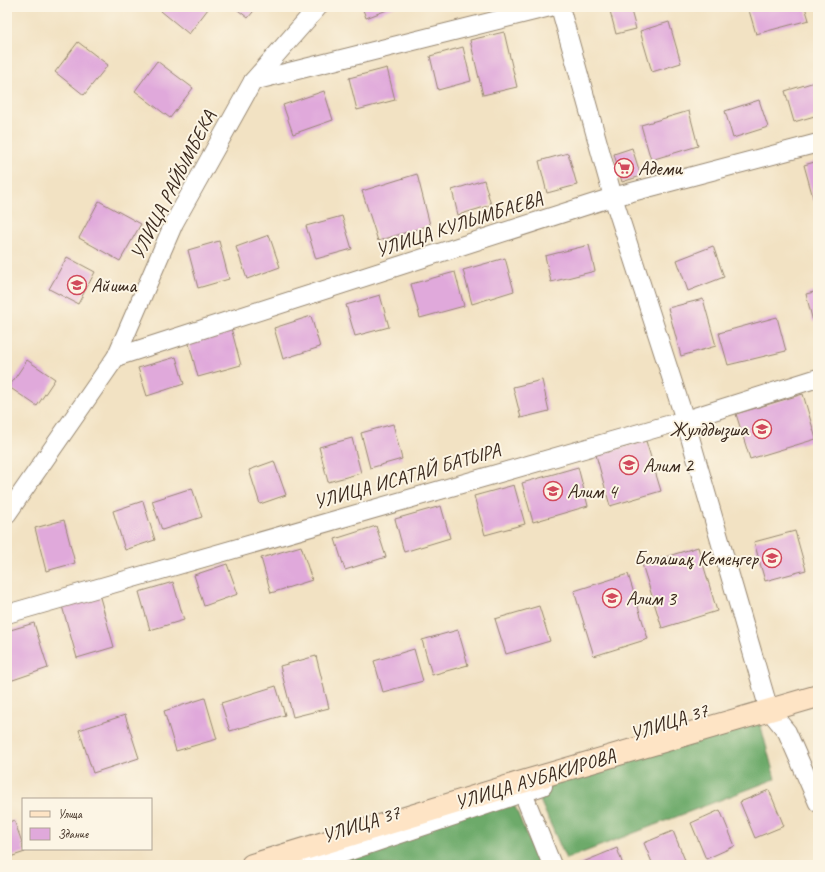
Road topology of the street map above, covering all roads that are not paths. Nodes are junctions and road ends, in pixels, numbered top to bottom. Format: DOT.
graph roads {
  1 [pos="318,7"];
  2 [pos="550,7"];
  3 [pos="560,7"];
  4 [pos="253,81"];
  5 [pos="818,143"];
  6 [pos="613,197"];
  7 [pos="116,358"];
  8 [pos="818,378"];
  9 [pos="685,420"];
  10 [pos="7,514"];
  11 [pos="7,614"];
  12 [pos="818,696"];
  13 [pos="818,705"];
  14 [pos="769,710"];
  15 [pos="518,784"];
  16 [pos="818,803"];
  17 [pos="255,865"];
  18 [pos="308,865"];
  19 [pos="552,865"];
  1 -- 4 [label="street, УЛИЦА РАЙЫМБЕКА"];
  2 -- 4 [label="street"];
  3 -- 6 [label="street"];
  4 -- 7 [label="street, УЛИЦА РАЙЫМБЕКА"];
  5 -- 6 [label="street, УЛИЦА КУЛЫМБАЕВА"];
  6 -- 7 [label="street, УЛИЦА КУЛЫМБАЕВА"];
  6 -- 9 [label="street"];
  7 -- 10 [label="street, УЛИЦА РАЙЫМБЕКА"];
  8 -- 9 [label="street, УЛИЦА ИСАТАЙ БАТЫРА"];
  9 -- 11 [label="street, УЛИЦА ИСАТАЙ БАТЫРА"];
  9 -- 14 [label="street"];
  12 -- 14 [label="main road, УЛИЦА АУБАКИРОВА"];
  13 -- 18 [label="street, УЛИЦА 37"];
  14 -- 15 [label="main road, УЛИЦА АУБАКИРОВА"];
  14 -- 16 [label="street"];
  15 -- 17 [label="main road, УЛИЦА АУБАКИРОВА"];
  15 -- 19 [label="street"];
}
